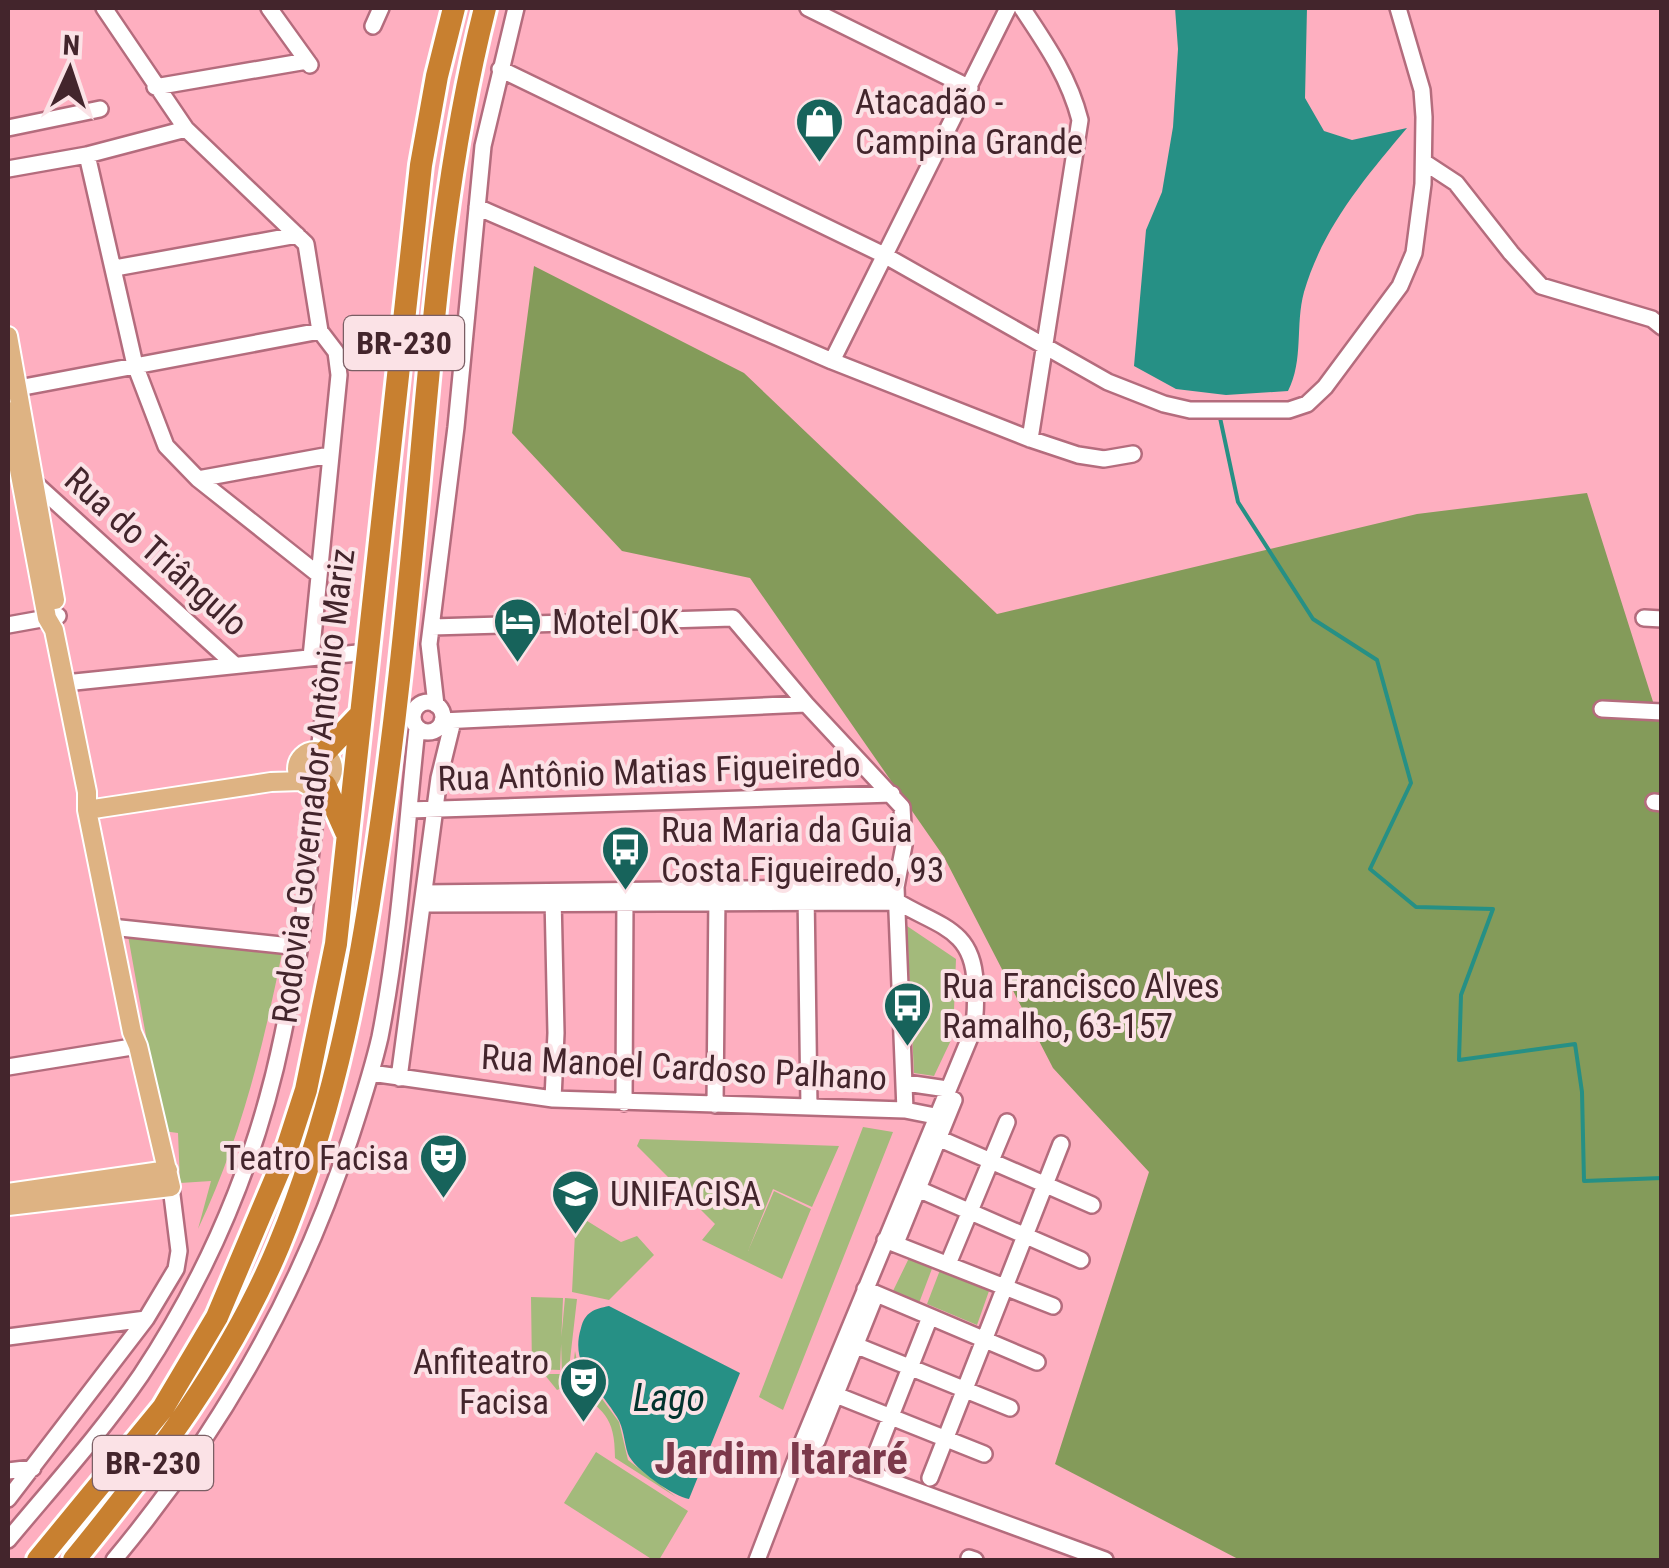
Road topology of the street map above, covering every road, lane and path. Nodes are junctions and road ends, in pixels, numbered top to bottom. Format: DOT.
graph roads {
  1 [pos="104,8"];
  2 [pos="269,8"];
  3 [pos="382,8"];
  4 [pos="454,8"];
  5 [pos="486,8"];
  6 [pos="516,8"];
  7 [pos="808,8"];
  8 [pos="1008,8"];
  9 [pos="1022,8"];
  10 [pos="1398,8"];
  11 [pos="373,26"];
  12 [pos="500,70"];
  13 [pos="155,87"];
  14 [pos="970,88"];
  15 [pos="100,109"];
  16 [pos="8,128"];
  17 [pos="186,128"];
  18 [pos="87,155"];
  19 [pos="1424,162"];
  20 [pos="8,169"];
  21 [pos="477,206"];
  22 [pos="297,235"];
  23 [pos="884,255"];
  24 [pos="115,268"];
  25 [pos="1662,327"];
  26 [pos="320,331"];
  27 [pos="8,336"];
  28 [pos="1044,345"];
  29 [pos="832,362"];
  30 [pos="135,365"];
  31 [pos="14,390"];
  32 [pos="8,411"];
  33 [pos="1030,440"];
  34 [pos="1134,454"];
  35 [pos="330,455"];
  36 [pos="198,479"];
  37 [pos="37,485"];
  38 [pos="319,575"];
  39 [pos="1644,618"];
  40 [pos="1662,619"];
  41 [pos="53,621"];
  42 [pos="8,625"];
  43 [pos="432,626"];
  44 [pos="367,652"];
  45 [pos="331,655"];
  46 [pos="311,657"];
  47 [pos="401,661"];
  48 [pos="235,665"];
  49 [pos="65,683"];
  50 [pos="806,704"];
  51 [pos="425,705"];
  52 [pos="1602,709"];
  53 [pos="1662,712"];
  54 [pos="362,714"];
  55 [pos="436,725"];
  56 [pos="322,752"];
  57 [pos="310,781"];
  58 [pos="892,794"];
  59 [pos="90,803"];
  60 [pos="409,810"];
  61 [pos="437,810"];
  62 [pos="346,832"];
  63 [pos="806,894"];
  64 [pos="897,894"];
  65 [pos="716,896"];
  66 [pos="625,898"];
  67 [pos="423,899"];
  68 [pos="553,899"];
  69 [pos="117,926"];
  70 [pos="300,947"];
  71 [pos="138,1046"];
  72 [pos="8,1067"];
  73 [pos="371,1074"];
  74 [pos="399,1078"];
  75 [pos="906,1084"];
  76 [pos="950,1094"];
  77 [pos="554,1100"];
  78 [pos="624,1103"];
  79 [pos="715,1105"];
  80 [pos="809,1107"];
  81 [pos="905,1110"];
  82 [pos="935,1116"];
  83 [pos="1007,1122"];
  84 [pos="938,1138"];
  85 [pos="1060,1144"];
  86 [pos="991,1161"];
  87 [pos="170,1179"];
  88 [pos="1045,1185"];
  89 [pos="918,1189"];
  90 [pos="8,1193"];
  91 [pos="1092,1205"];
  92 [pos="8,1206"];
  93 [pos="970,1212"];
  94 [pos="1025,1235"];
  95 [pos="890,1242"];
  96 [pos="1081,1260"];
  97 [pos="948,1264"];
  98 [pos="1005,1286"];
  99 [pos="870,1291"];
  100 [pos="1053,1306"];
  101 [pos="930,1316"];
  102 [pos="146,1318"];
  103 [pos="8,1338"];
  104 [pos="984,1339"];
  105 [pos="856,1345"];
  106 [pos="1037,1362"];
  107 [pos="910,1367"];
  108 [pos="964,1389"];
  109 [pos="836,1395"];
  110 [pos="1010,1408"];
  111 [pos="890,1417"];
  112 [pos="945,1438"];
  113 [pos="818,1441"];
  114 [pos="800,1448"];
  115 [pos="984,1454"];
  116 [pos="874,1459"];
  117 [pos="32,1468"];
  118 [pos="8,1470"];
  119 [pos="930,1478"];
  120 [pos="8,1499"];
  121 [pos="8,1540"];
  122 [pos="1063,1544"];
  123 [pos="38,1560"];
  124 [pos="74,1560"];
  125 [pos="114,1560"];
  126 [pos="757,1560"];
  127 [pos="1057,1560"];
  128 [pos="1105,1560"];
  1 -- 13 [label="street"];
  2 -- 13 [label="street"];
  3 -- 11 [label="street"];
  4 -- 44 [label="highway, Rodovia Governador Antônio Mariz / BR-230"];
  5 -- 47 [label="highway, Rodovia Governador Antônio Mariz / BR-230"];
  6 -- 12 [label="street, BR-230"];
  7 -- 14 [label="street"];
  8 -- 14 [label="street"];
  9 -- 28 [label="street"];
  10 -- 19 [label="street"];
  12 -- 21 [label="street, BR-230"];
  12 -- 23 [label="street"];
  13 -- 17 [label="street"];
  14 -- 23 [label="street"];
  15 -- 16 [label="street"];
  17 -- 18 [label="street"];
  17 -- 22 [label="street"];
  18 -- 20 [label="street"];
  18 -- 24 [label="street"];
  19 -- 25 [label="street"];
  19 -- 28 [label="street"];
  21 -- 29 [label="street"];
  21 -- 43 [label="street, BR-230"];
  22 -- 24 [label="street"];
  22 -- 26 [label="street"];
  23 -- 28 [label="street"];
  23 -- 29 [label="street"];
  24 -- 30 [label="street"];
  26 -- 30 [label="street"];
  26 -- 35 [label="street"];
  27 -- 31 [label="main road"];
  28 -- 33 [label="street"];
  29 -- 33 [label="street"];
  30 -- 31 [label="street"];
  30 -- 36 [label="street"];
  31 -- 37 [label="main road"];
  32 -- 41 [label="main road"];
  33 -- 34 [label="street"];
  35 -- 36 [label="street"];
  35 -- 38 [label="street"];
  36 -- 38 [label="street"];
  37 -- 41 [label="main road"];
  37 -- 48 [label="street, Rua do Triângulo"];
  38 -- 46 [label="street"];
  39 -- 40 [label="street"];
  41 -- 42 [label="street"];
  41 -- 49 [label="main road"];
  43 -- 50 [label="street"];
  43 -- 51 [label="street, BR-230"];
  44 -- 45 [label="street"];
  44 -- 54 [label="highway, Rodovia Governador Antônio Mariz / BR-230"];
  45 -- 46 [label="street"];
  45 -- 56 [label="street"];
  46 -- 48 [label="street"];
  47 -- 51 [label="street"];
  47 -- 124 [label="highway, Rodovia Governador Antônio Mariz / BR-230"];
  48 -- 49 [label="street"];
  49 -- 59 [label="main road"];
  50 -- 55 [label="street"];
  50 -- 58 [label="street"];
  51 -- 55 [label="street"];
  51 -- 55 [label="street"];
  52 -- 53 [label="street"];
  54 -- 56 [label="highway"];
  54 -- 62 [label="highway, Rodovia Governador Antônio Mariz / BR-230"];
  55 -- 60 [label="street, BR-230"];
  55 -- 61 [label="street"];
  56 -- 57 [label="main road"];
  56 -- 57 [label="main road"];
  57 -- 59 [label="main road"];
  57 -- 62 [label="highway"];
  57 -- 70 [label="street"];
  58 -- 61 [label="street, Rua Antônio Matias Figueiredo"];
  58 -- 64 [label="street"];
  59 -- 69 [label="main road"];
  60 -- 61 [label="street, Rua Antônio Matias Figueiredo"];
  60 -- 73 [label="street, BR-230"];
  61 -- 67 [label="street"];
  62 -- 123 [label="highway, Rodovia Governador Antônio Mariz / BR-230"];
  63 -- 64 [label="street"];
  63 -- 65 [label="street"];
  63 -- 80 [label="street"];
  64 -- 75 [label="street"];
  64 -- 76 [label="street"];
  65 -- 66 [label="street"];
  65 -- 79 [label="street"];
  66 -- 68 [label="street"];
  66 -- 78 [label="street"];
  67 -- 68 [label="street"];
  67 -- 74 [label="street"];
  68 -- 77 [label="street"];
  69 -- 70 [label="street"];
  69 -- 71 [label="main road"];
  70 -- 121 [label="street"];
  71 -- 72 [label="street"];
  71 -- 87 [label="main road"];
  73 -- 74 [label="street, Rua Manoel Cardoso Palhano"];
  73 -- 125 [label="street, BR-230"];
  74 -- 77 [label="street, Rua Manoel Cardoso Palhano"];
  75 -- 76 [label="street"];
  75 -- 81 [label="street"];
  76 -- 82 [label="street"];
  76 -- 84 [label="street"];
  77 -- 78 [label="street, Rua Manoel Cardoso Palhano"];
  78 -- 79 [label="street, Rua Manoel Cardoso Palhano"];
  79 -- 80 [label="street, Rua Manoel Cardoso Palhano"];
  80 -- 81 [label="street, Rua Manoel Cardoso Palhano"];
  81 -- 82 [label="street, Rua Manoel Cardoso Palhano"];
  82 -- 95 [label="street"];
  83 -- 86 [label="street"];
  84 -- 86 [label="street"];
  84 -- 89 [label="street"];
  85 -- 88 [label="street"];
  86 -- 88 [label="street"];
  86 -- 93 [label="street"];
  87 -- 90 [label="main road"];
  87 -- 92 [label="main road"];
  87 -- 102 [label="street"];
  88 -- 91 [label="street"];
  88 -- 94 [label="street"];
  89 -- 93 [label="street"];
  89 -- 95 [label="street"];
  93 -- 94 [label="street"];
  93 -- 97 [label="street"];
  94 -- 96 [label="street"];
  94 -- 98 [label="street"];
  95 -- 97 [label="street"];
  95 -- 99 [label="street"];
  97 -- 98 [label="street"];
  98 -- 100 [label="street"];
  98 -- 104 [label="street"];
  99 -- 101 [label="street"];
  99 -- 105 [label="street"];
  99 -- 114 [label="street"];
  101 -- 104 [label="street"];
  101 -- 107 [label="street"];
  102 -- 103 [label="street"];
  102 -- 117 [label="street"];
  104 -- 106 [label="street"];
  104 -- 108 [label="street"];
  105 -- 107 [label="street"];
  105 -- 109 [label="street"];
  107 -- 108 [label="street"];
  107 -- 111 [label="street"];
  108 -- 110 [label="street"];
  108 -- 112 [label="street"];
  109 -- 111 [label="street"];
  109 -- 113 [label="street"];
  111 -- 112 [label="street"];
  111 -- 116 [label="street"];
  112 -- 115 [label="street"];
  112 -- 119 [label="street"];
  114 -- 122 [label="street"];
  114 -- 126 [label="street"];
  117 -- 118 [label="street"];
  117 -- 120 [label="street"];
  122 -- 127 [label="street"];
  122 -- 128 [label="street"];
}
